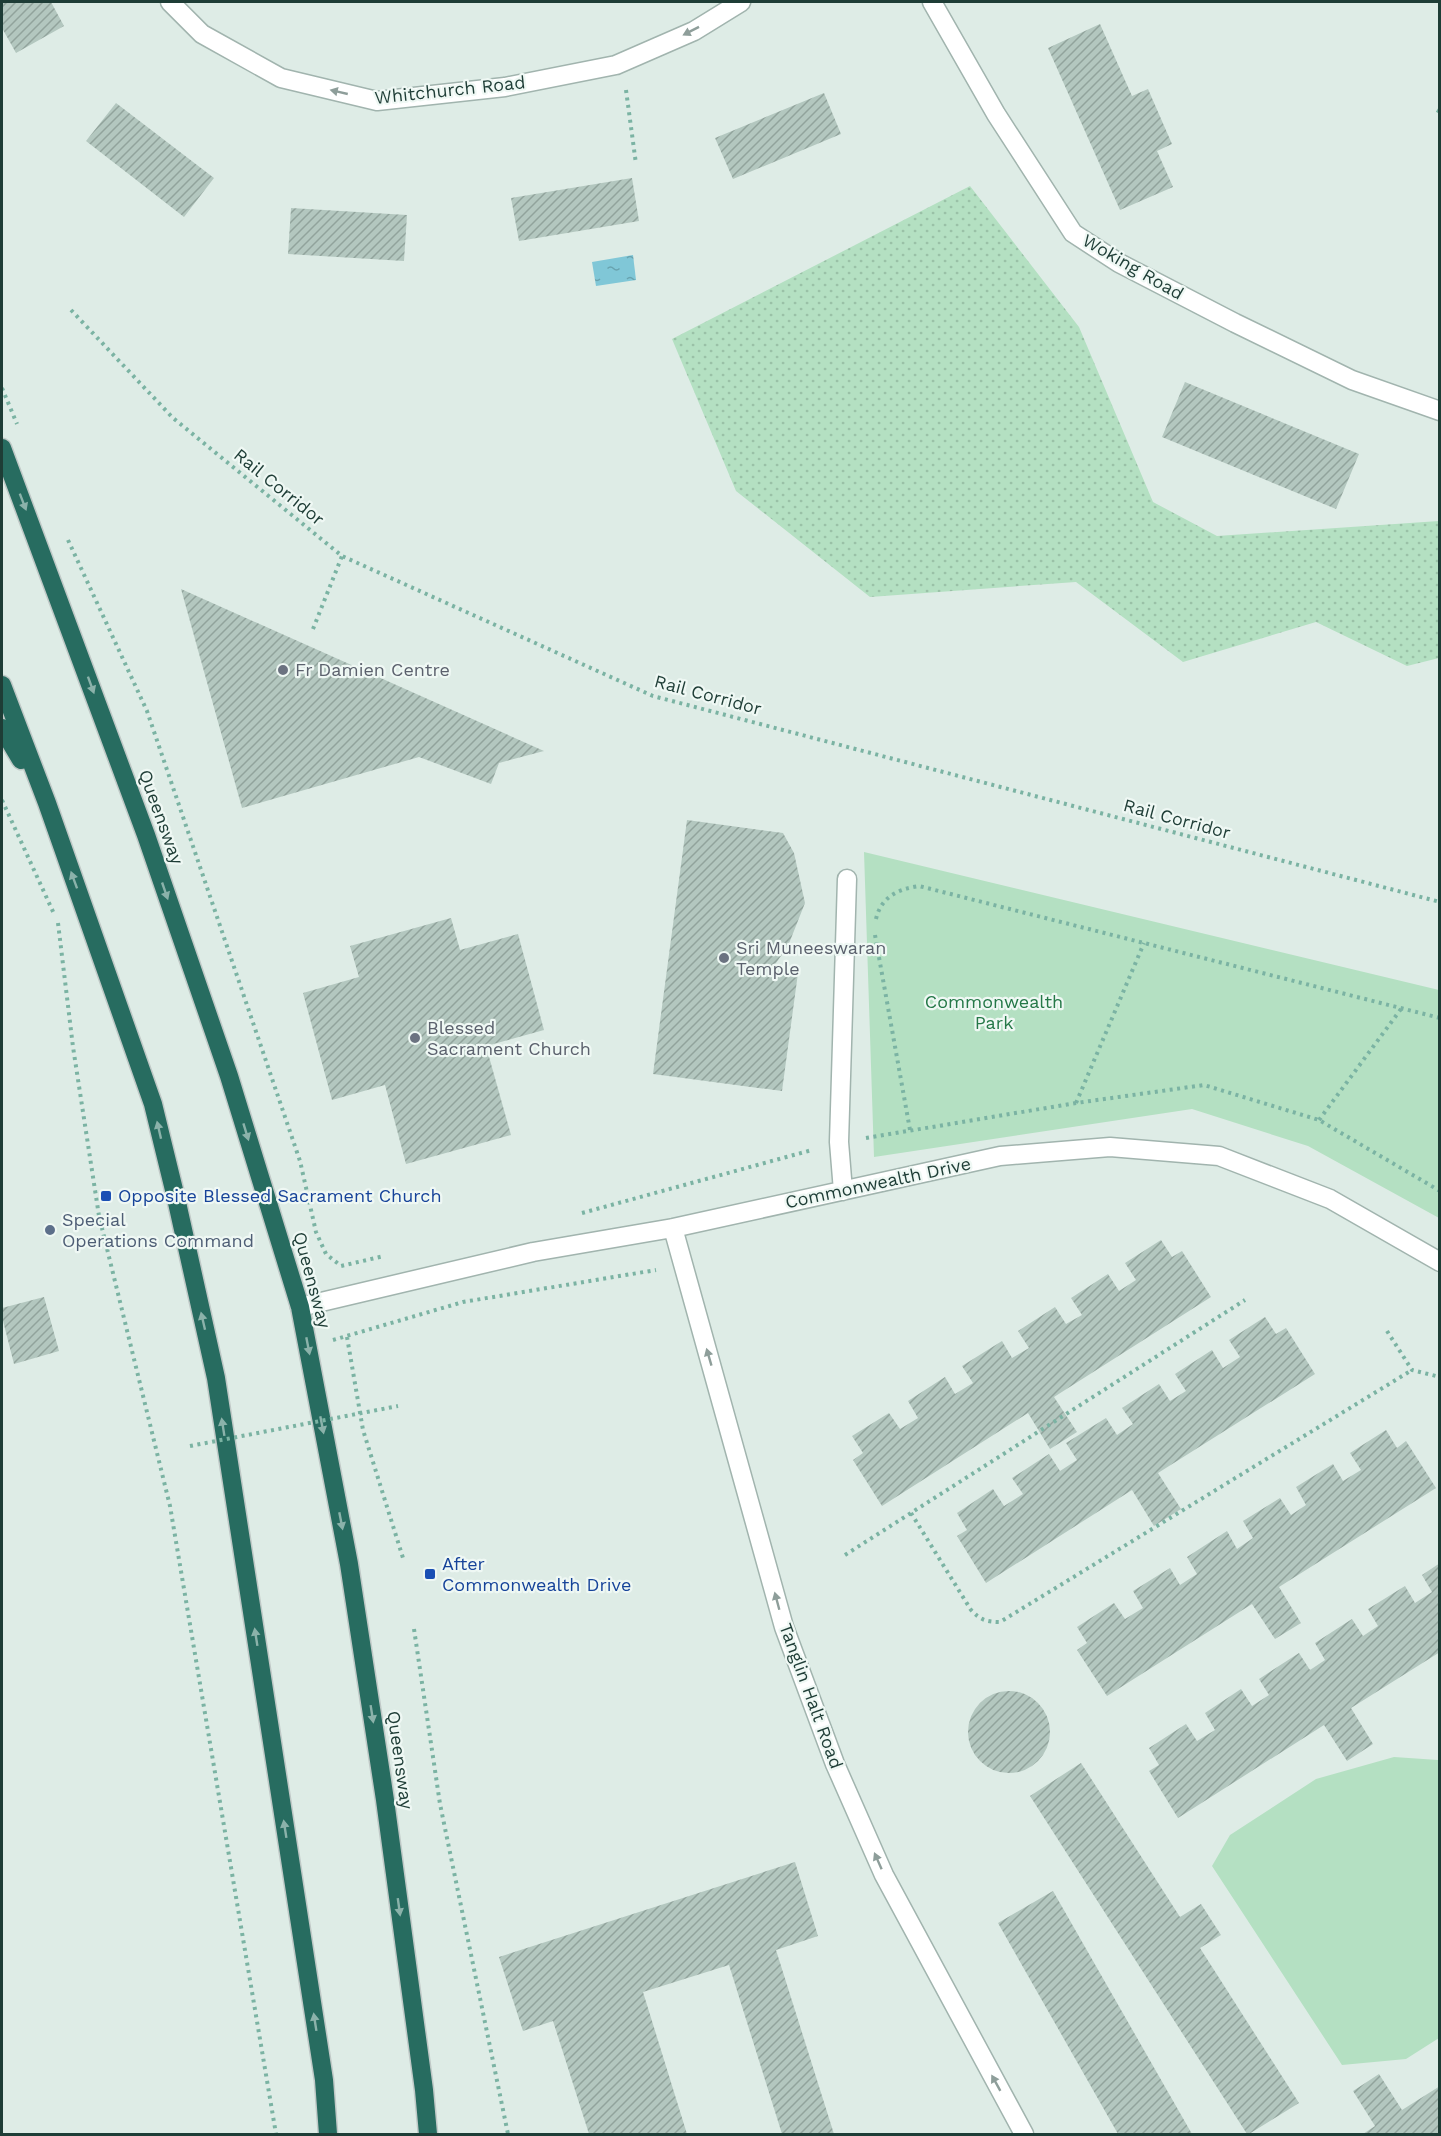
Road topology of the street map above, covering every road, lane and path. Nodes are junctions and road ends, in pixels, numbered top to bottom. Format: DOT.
graph roads {
  1 [pos="170,2"];
  2 [pos="741,2"];
  3 [pos="932,2"];
  4 [pos="622,62"];
  5 [pos="636,164"];
  6 [pos="71,309"];
  7 [pos="2,388"];
  8 [pos="1440,411"];
  9 [pos="19,429"];
  10 [pos="2,448"];
  11 [pos="65,533"];
  12 [pos="342,556"];
  13 [pos="313,629"];
  14 [pos="2,685"];
  15 [pos="2,728"];
  16 [pos="2,800"];
  17 [pos="47,803"];
  18 [pos="847,879"];
  19 [pos="1440,902"];
  20 [pos="875,922"];
  21 [pos="874,928"];
  22 [pos="1144,943"];
  23 [pos="1401,1009"];
  24 [pos="1440,1018"];
  25 [pos="1076,1103"];
  26 [pos="1319,1120"];
  27 [pos="910,1130"];
  28 [pos="839,1142"];
  29 [pos="843,1191"];
  30 [pos="1440,1191"];
  31 [pos="577,1215"];
  32 [pos="673,1228"];
  33 [pos="386,1256"];
  34 [pos="1440,1262"];
  35 [pos="683,1266"];
  36 [pos="1245,1300"];
  37 [pos="300,1307"];
  38 [pos="1388,1331"];
  39 [pos="347,1337"];
  40 [pos="329,1341"];
  41 [pos="1412,1370"];
  42 [pos="1440,1377"];
  43 [pos="399,1406"];
  44 [pos="190,1446"];
  45 [pos="911,1513"];
  46 [pos="845,1555"];
  47 [pos="404,1558"];
  48 [pos="414,1629"];
  49 [pos="324,2080"];
  50 [pos="424,2090"];
  51 [pos="276,2134"];
  52 [pos="328,2134"];
  53 [pos="337,2134"];
  54 [pos="428,2134"];
  55 [pos="438,2134"];
  56 [pos="508,2134"];
  57 [pos="1024,2134"];
  4 -- 1 [label="street, Whitchurch Road, one-way"];
  2 -- 4 [label="street, Whitchurch Road, one-way"];
  3 -- 8 [label="street, Woking Road"];
  4 -- 5 [label="path"];
  6 -- 12 [label="path, Rail Corridor"];
  7 -- 9 [label="path"];
  10 -- 37 [label="highway, Queensway, one-way"];
  11 -- 33 [label="path"];
  12 -- 13 [label="path"];
  12 -- 19 [label="path, Rail Corridor"];
  14 -- 17 [label="highway"];
  15 -- 17 [label="highway"];
  16 -- 51 [label="path"];
  49 -- 17 [label="highway, one-way"];
  18 -- 28 [label="street"];
  20 -- 22 [label="path"];
  21 -- 27 [label="path"];
  22 -- 23 [label="path"];
  22 -- 25 [label="path"];
  23 -- 24 [label="path"];
  23 -- 26 [label="path"];
  25 -- 26 [label="path"];
  25 -- 27 [label="path"];
  26 -- 30 [label="path"];
  27 -- 28 [label="path"];
  28 -- 29 [label="street"];
  28 -- 31 [label="path"];
  29 -- 32 [label="street, Commonwealth Drive"];
  29 -- 34 [label="street, Commonwealth Drive"];
  32 -- 35 [label="street, Tanglin Halt Road"];
  32 -- 37 [label="street, Commonwealth Drive"];
  35 -- 39 [label="path"];
  57 -- 35 [label="street, Tanglin Halt Road, one-way"];
  36 -- 45 [label="path"];
  37 -- 50 [label="highway, Queensway, one-way"];
  38 -- 41 [label="path"];
  39 -- 40 [label="path"];
  39 -- 47 [label="path"];
  41 -- 42 [label="path"];
  41 -- 45 [label="path"];
  43 -- 44 [label="path, bridge"];
  45 -- 46 [label="path"];
  48 -- 56 [label="path"];
  49 -- 52 [label="highway"];
  49 -- 53 [label="highway"];
  50 -- 54 [label="highway, Queensway"];
  50 -- 55 [label="highway, Queensway"];
}
